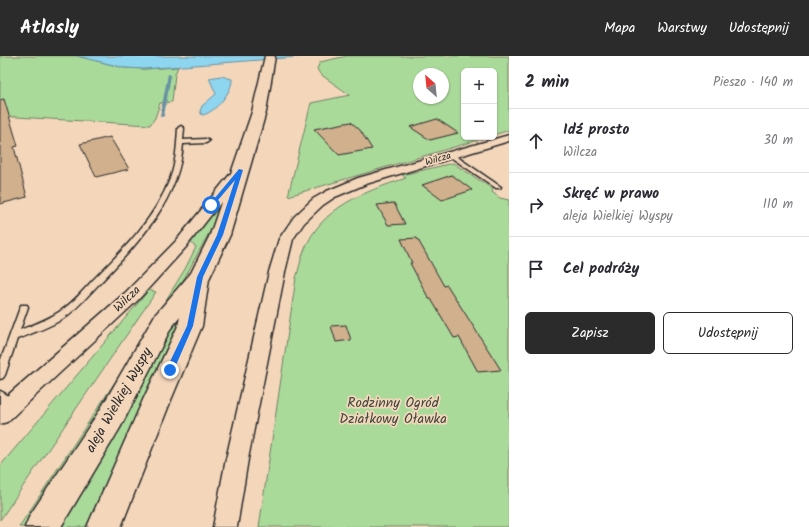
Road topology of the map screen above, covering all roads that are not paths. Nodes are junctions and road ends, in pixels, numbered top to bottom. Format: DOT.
graph roads {
  1 [pos="270,56"];
  2 [pos="181,128"];
  3 [pos="509,138"];
  4 [pos="206,141"];
  5 [pos="180,142"];
  6 [pos="451,155"];
  7 [pos="240,170"];
  8 [pos="498,187"];
  9 [pos="200,277"];
  10 [pos="24,307"];
  11 [pos="15,336"];
  12 [pos="0,375"];
  13 [pos="3,406"];
  14 [pos="42,527"];
  15 [pos="104,527"];
  16 [pos="225,527"];
  1 -- 7 [label="main road, aleja Wielkiej Wyspy"];
  2 -- 5 [label="lane"];
  3 -- 6 [label="street, Wilcza"];
  4 -- 5 [label="lane"];
  5 -- 11 [label="lane"];
  6 -- 8 [label="lane"];
  6 -- 16 [label="street, Wilcza"];
  7 -- 9 [label="main road, aleja Wielkiej Wyspy"];
  7 -- 13 [label="street, Wilcza"];
  9 -- 14 [label="main road, aleja Wielkiej Wyspy"];
  9 -- 15 [label="main road, aleja Wielkiej Wyspy"];
  10 -- 11 [label="lane"];
  11 -- 12 [label="lane"];
}
